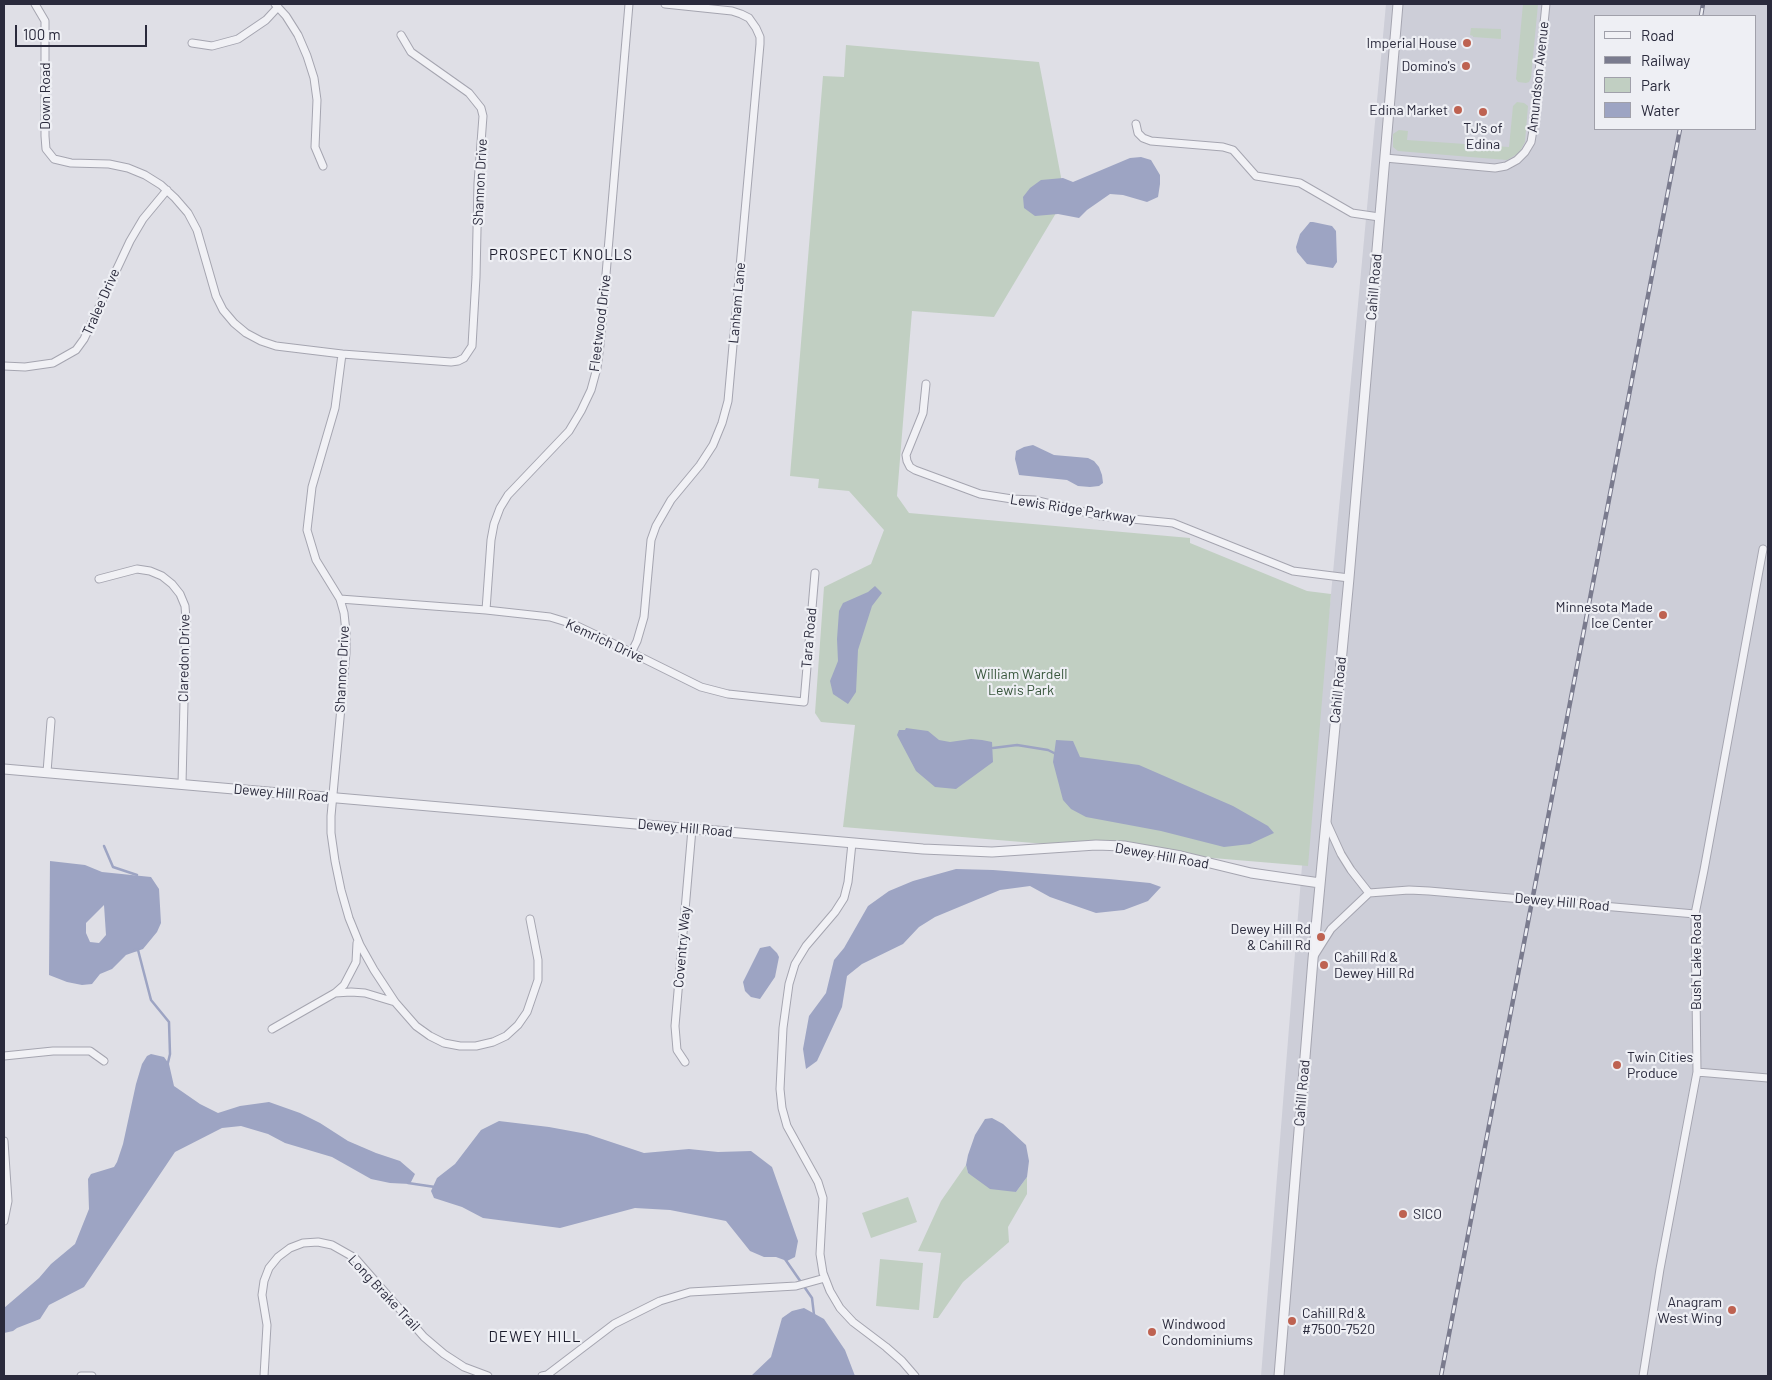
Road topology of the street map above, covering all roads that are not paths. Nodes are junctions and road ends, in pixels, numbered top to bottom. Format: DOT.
graph roads {
  1 [pos="35,4"];
  2 [pos="629,4"];
  3 [pos="665,4"];
  4 [pos="1398,4"];
  5 [pos="1546,4"];
  6 [pos="276,6"];
  7 [pos="401,35"];
  8 [pos="192,43"];
  9 [pos="1136,124"];
  10 [pos="1385,158"];
  11 [pos="324,166"];
  12 [pos="167,190"];
  13 [pos="1379,217"];
  14 [pos="342,354"];
  15 [pos="4,366"];
  16 [pos="926,384"];
  17 [pos="1763,549"];
  18 [pos="815,573"];
  19 [pos="1349,578"];
  20 [pos="100,579"];
  21 [pos="340,599"];
  22 [pos="486,610"];
  23 [pos="631,653"];
  24 [pos="804,702"];
  25 [pos="51,721"];
  26 [pos="4,769"];
  27 [pos="46,772"];
  28 [pos="182,784"];
  29 [pos="332,797"];
  30 [pos="1325,820"];
  31 [pos="692,829"];
  32 [pos="852,843"];
  33 [pos="1320,883"];
  34 [pos="1369,893"];
  35 [pos="1695,914"];
  36 [pos="530,919"];
  37 [pos="356,938"];
  38 [pos="1313,959"];
  39 [pos="335,993"];
  40 [pos="395,1002"];
  41 [pos="272,1030"];
  42 [pos="4,1056"];
  43 [pos="104,1061"];
  44 [pos="685,1062"];
  45 [pos="1696,1072"];
  46 [pos="1768,1078"];
  47 [pos="4,1141"];
  48 [pos="4,1221"];
  49 [pos="825,1278"];
  50 [pos="81,1376"];
  51 [pos="92,1376"];
  52 [pos="264,1376"];
  53 [pos="488,1376"];
  54 [pos="542,1376"];
  55 [pos="915,1376"];
  56 [pos="1279,1376"];
  57 [pos="1643,1376"];
  1 -- 12 [label="street, Down Road"];
  2 -- 22 [label="street, Fleetwood Drive"];
  3 -- 23 [label="street, Lanham Lane"];
  4 -- 10 [label="street, Cahill Road"];
  5 -- 10 [label="street, Amundson Avenue"];
  6 -- 8 [label="street"];
  6 -- 11 [label="street"];
  7 -- 14 [label="street, Shannon Drive"];
  9 -- 13 [label="street"];
  10 -- 13 [label="street, Cahill Road"];
  12 -- 14 [label="street"];
  12 -- 15 [label="street, Tralee Drive"];
  13 -- 19 [label="street, Cahill Road"];
  14 -- 21 [label="street, Shannon Drive"];
  16 -- 19 [label="street, Lewis Ridge Parkway"];
  17 -- 35 [label="street, Bush Lake Road"];
  18 -- 24 [label="street, Tara Road"];
  19 -- 30 [label="street, Cahill Road"];
  20 -- 28 [label="street, Claredon Drive"];
  21 -- 22 [label="street, Kemrich Drive"];
  21 -- 29 [label="street, Shannon Drive"];
  22 -- 23 [label="street, Kemrich Drive"];
  23 -- 24 [label="street, Kemrich Drive"];
  25 -- 27 [label="street"];
  26 -- 27 [label="street, Dewey Hill Road"];
  27 -- 28 [label="street, Dewey Hill Road"];
  28 -- 29 [label="street, Dewey Hill Road"];
  29 -- 31 [label="street, Dewey Hill Road"];
  29 -- 37 [label="street, Shannon Drive"];
  30 -- 33 [label="street, Cahill Road"];
  30 -- 34 [label="street"];
  31 -- 32 [label="street, Dewey Hill Road"];
  31 -- 44 [label="street, Coventry Way"];
  32 -- 33 [label="street, Dewey Hill Road"];
  32 -- 49 [label="street"];
  33 -- 38 [label="street, Cahill Road"];
  34 -- 35 [label="street, Dewey Hill Road"];
  34 -- 38 [label="street"];
  35 -- 45 [label="street, Bush Lake Road"];
  36 -- 40 [label="street, Shannon Drive"];
  37 -- 39 [label="street"];
  37 -- 40 [label="street, Shannon Drive"];
  38 -- 56 [label="street, Cahill Road"];
  39 -- 40 [label="street"];
  39 -- 41 [label="street"];
  42 -- 43 [label="street"];
  45 -- 46 [label="street"];
  45 -- 57 [label="street, Bush Lake Road"];
  47 -- 48 [label="street"];
  49 -- 54 [label="street"];
  49 -- 55 [label="street"];
  50 -- 51 [label="street"];
  52 -- 53 [label="street, Long Brake Trail"];
}
